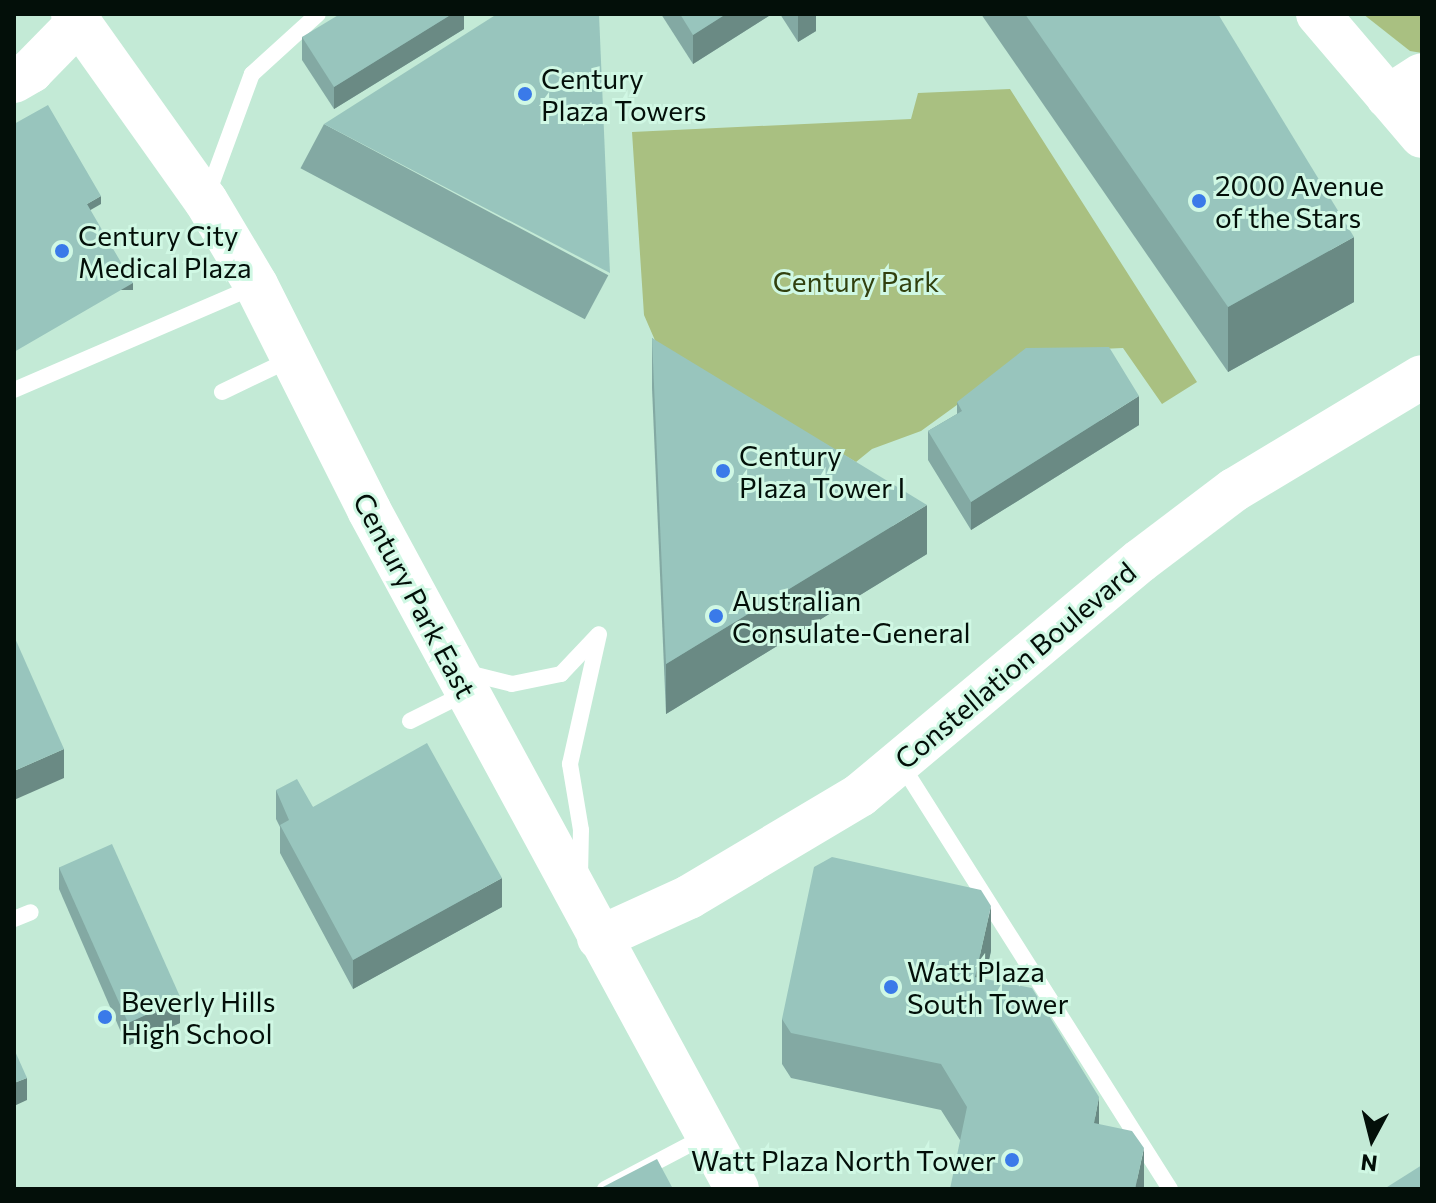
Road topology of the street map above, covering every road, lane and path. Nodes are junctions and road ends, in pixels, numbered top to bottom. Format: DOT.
graph roads {
  1 [pos="318,14"];
  2 [pos="1318,14"];
  3 [pos="81,17"];
  4 [pos="14,39"];
  5 [pos="14,81"];
  6 [pos="1405,86"];
  7 [pos="1422,136"];
  8 [pos="206,201"];
  9 [pos="256,285"];
  10 [pos="293,358"];
  11 [pos="1422,377"];
  12 [pos="14,390"];
  13 [pos="222,392"];
  14 [pos="462,682"];
  15 [pos="410,721"];
  16 [pos="900,763"];
  17 [pos="580,893"];
  18 [pos="31,912"];
  19 [pos="14,919"];
  20 [pos="599,938"];
  21 [pos="708,1135"];
  22 [pos="605,1189"];
  23 [pos="737,1189"];
  24 [pos="1170,1189"];
  1 -- 8 [label="lane"];
  2 -- 6 [label="main road"];
  3 -- 4 [label="main road"];
  3 -- 5 [label="main road"];
  3 -- 8 [label="main road, Century Park East"];
  6 -- 7 [label="main road"];
  8 -- 9 [label="main road, Century Park East"];
  9 -- 10 [label="main road, Century Park East"];
  9 -- 12 [label="lane"];
  10 -- 13 [label="lane"];
  10 -- 14 [label="main road, Century Park East"];
  11 -- 16 [label="main road, Constellation Boulevard"];
  14 -- 15 [label="lane"];
  14 -- 17 [label="main road, Century Park East"];
  14 -- 17 [label="lane"];
  16 -- 20 [label="main road, Constellation Boulevard"];
  16 -- 24 [label="lane"];
  17 -- 20 [label="main road, Century Park East"];
  18 -- 19 [label="lane"];
  20 -- 21 [label="main road, Century Park East"];
  21 -- 22 [label="lane"];
  21 -- 23 [label="main road, Century Park East"];
}
